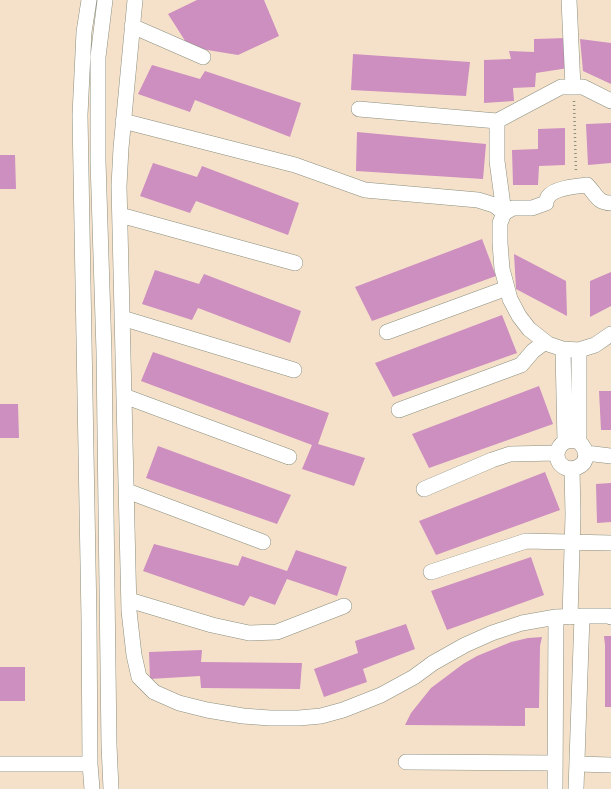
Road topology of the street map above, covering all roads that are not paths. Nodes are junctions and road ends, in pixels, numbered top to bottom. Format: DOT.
graph roads {
  1 [pos="89,0"];
  2 [pos="106,0"];
  3 [pos="135,0"];
  4 [pos="569,0"];
  5 [pos="132,26"];
  6 [pos="203,57"];
  7 [pos="573,87"];
  8 [pos="611,101"];
  9 [pos="359,109"];
  10 [pos="123,122"];
  11 [pos="497,122"];
  12 [pos="611,203"];
  13 [pos="504,213"];
  14 [pos="120,215"];
  15 [pos="295,263"];
  16 [pos="507,288"];
  17 [pos="122,318"];
  18 [pos="388,332"];
  19 [pos="610,337"];
  20 [pos="545,342"];
  21 [pos="563,349"];
  22 [pos="579,350"];
  23 [pos="294,370"];
  24 [pos="124,396"];
  25 [pos="399,410"];
  26 [pos="572,448"];
  27 [pos="611,456"];
  28 [pos="289,458"];
  29 [pos="572,469"];
  30 [pos="424,489"];
  31 [pos="126,491"];
  32 [pos="572,541"];
  33 [pos="263,542"];
  34 [pos="611,543"];
  35 [pos="431,572"];
  36 [pos="129,600"];
  37 [pos="344,606"];
  38 [pos="570,617"];
  39 [pos="611,617"];
  40 [pos="406,762"];
  41 [pos="555,763"];
  42 [pos="0,764"];
  43 [pos="90,764"];
  44 [pos="577,764"];
  45 [pos="611,765"];
  46 [pos="92,789"];
  47 [pos="111,789"];
  48 [pos="555,789"];
  49 [pos="576,789"];
  1 -- 43 [label="street"];
  2 -- 47 [label="street"];
  3 -- 5 [label="street"];
  4 -- 7 [label="street"];
  5 -- 6 [label="street"];
  5 -- 10 [label="street"];
  7 -- 8 [label="street"];
  7 -- 11 [label="street"];
  9 -- 11 [label="street"];
  10 -- 13 [label="street"];
  10 -- 14 [label="street"];
  11 -- 13 [label="street"];
  12 -- 13 [label="street"];
  13 -- 16 [label="street"];
  14 -- 15 [label="street"];
  14 -- 17 [label="street"];
  16 -- 18 [label="street"];
  16 -- 20 [label="street"];
  17 -- 23 [label="street"];
  17 -- 24 [label="street"];
  19 -- 22 [label="street"];
  20 -- 21 [label="street"];
  20 -- 25 [label="street"];
  21 -- 22 [label="street"];
  21 -- 26 [label="street"];
  22 -- 26 [label="street"];
  24 -- 28 [label="street"];
  24 -- 31 [label="street"];
  26 -- 27 [label="street"];
  26 -- 29 [label="street"];
  26 -- 29 [label="street"];
  26 -- 30 [label="street"];
  29 -- 32 [label="street"];
  31 -- 33 [label="street"];
  31 -- 36 [label="street"];
  32 -- 34 [label="street"];
  32 -- 35 [label="street"];
  32 -- 38 [label="street"];
  36 -- 37 [label="street"];
  36 -- 38 [label="street"];
  38 -- 39 [label="street"];
  38 -- 41 [label="street"];
  38 -- 44 [label="street"];
  40 -- 41 [label="street"];
  41 -- 48 [label="street"];
  42 -- 43 [label="street"];
  43 -- 46 [label="street"];
  44 -- 45 [label="street"];
  44 -- 49 [label="street"];
}
